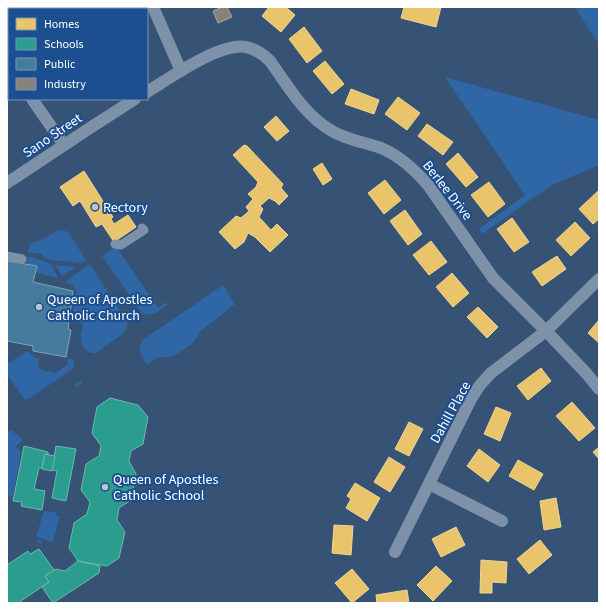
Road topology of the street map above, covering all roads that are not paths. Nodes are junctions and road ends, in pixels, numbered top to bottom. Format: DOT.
graph roads {
  1 [pos="153,7"];
  2 [pos="181,71"];
  3 [pos="148,91"];
  4 [pos="33,100"];
  5 [pos="133,100"];
  6 [pos="64,145"];
  7 [pos="7,183"];
  8 [pos="142,228"];
  9 [pos="115,244"];
  10 [pos="7,256"];
  11 [pos="22,259"];
  12 [pos="599,279"];
  13 [pos="546,331"];
  14 [pos="599,389"];
  15 [pos="428,484"];
  16 [pos="502,521"];
  17 [pos="395,552"];
  1 -- 2 [label="street"];
  2 -- 3 [label="street"];
  2 -- 13 [label="street, Berlee Drive"];
  4 -- 6 [label="street"];
  5 -- 6 [label="street, Sano Street"];
  6 -- 7 [label="street, Sano Street"];
  8 -- 9 [label="street"];
  10 -- 11 [label="street"];
  12 -- 13 [label="street, Dahill Place"];
  13 -- 14 [label="street, Berlee Drive"];
  13 -- 15 [label="street, Dahill Place"];
  15 -- 16 [label="street"];
  15 -- 17 [label="street, Dahill Place"];
}
